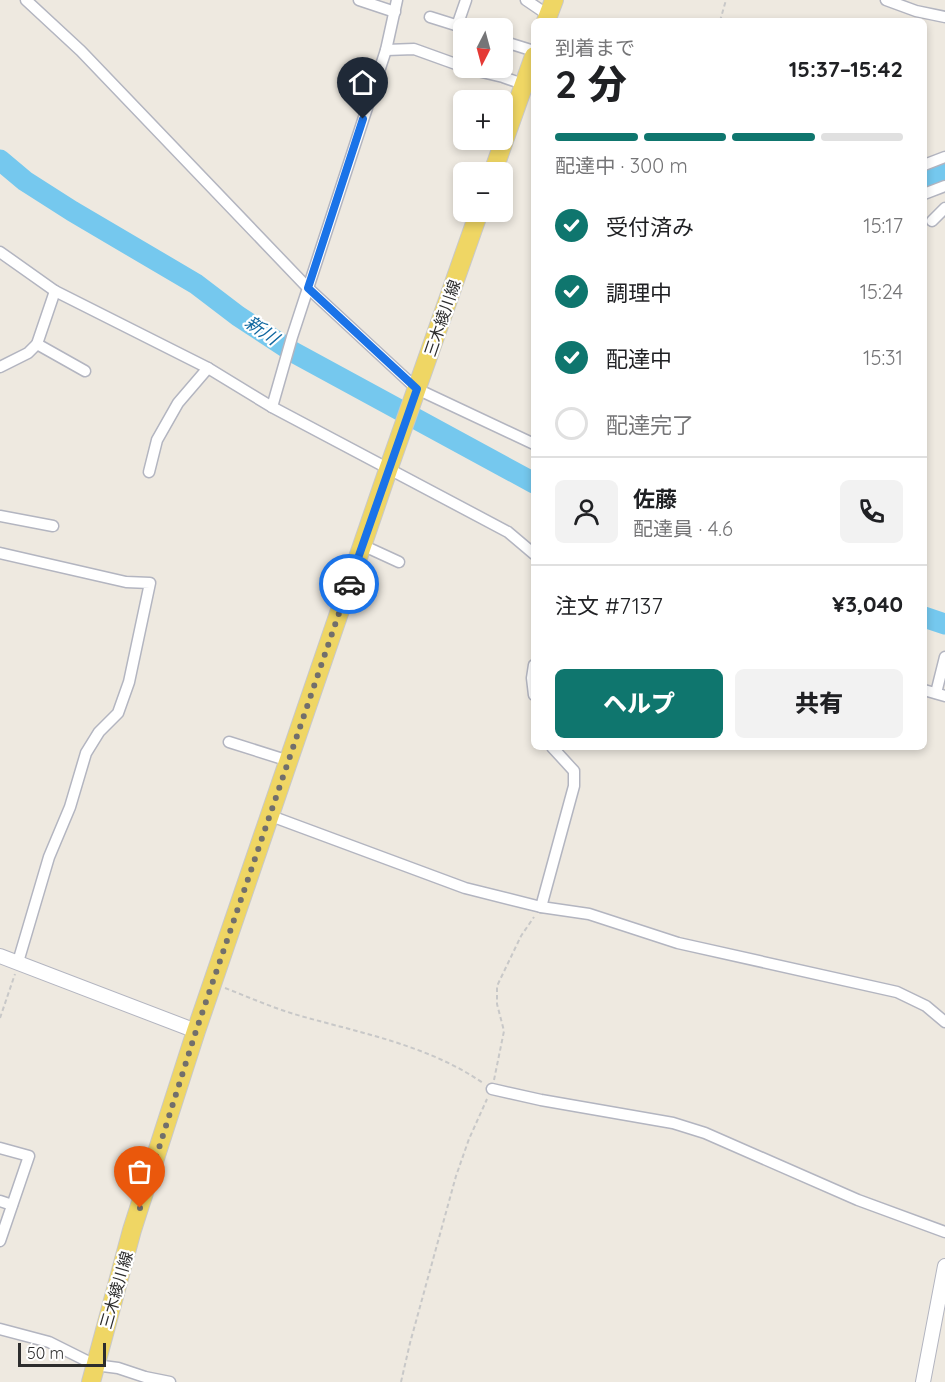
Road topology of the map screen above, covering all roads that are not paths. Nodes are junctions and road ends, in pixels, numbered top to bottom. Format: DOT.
graph roads {
  1 [pos="26,0"];
  2 [pos="359,0"];
  3 [pos="397,0"];
  4 [pos="466,0"];
  5 [pos="526,0"];
  6 [pos="886,0"];
  7 [pos="394,12"];
  8 [pos="549,12"];
  9 [pos="430,17"];
  10 [pos="945,17"];
  11 [pos="463,18"];
  12 [pos="453,24"];
  13 [pos="513,44"];
  14 [pos="386,50"];
  15 [pos="531,50"];
  16 [pos="453,63"];
  17 [pos="506,78"];
  18 [pos="529,86"];
  19 [pos="945,157"];
  20 [pos="497,162"];
  21 [pos="927,164"];
  22 [pos="945,186"];
  23 [pos="927,193"];
  24 [pos="945,208"];
  25 [pos="932,221"];
  26 [pos="475,222"];
  27 [pos="0,252"];
  28 [pos="308,288"];
  29 [pos="55,291"];
  30 [pos="37,344"];
  31 [pos="0,367"];
  32 [pos="208,368"];
  33 [pos="85,371"];
  34 [pos="415,394"];
  35 [pos="272,407"];
  36 [pos="531,443"];
  37 [pos="390,462"];
  38 [pos="149,472"];
  39 [pos="0,516"];
  40 [pos="54,526"];
  41 [pos="362,545"];
  42 [pos="531,551"];
  43 [pos="0,553"];
  44 [pos="399,562"];
  45 [pos="944,660"];
  46 [pos="940,694"];
  47 [pos="229,742"];
  48 [pos="555,750"];
  49 [pos="289,761"];
  50 [pos="271,816"];
  51 [pos="541,907"];
  52 [pos="0,956"];
  53 [pos="18,962"];
  54 [pos="945,1022"];
  55 [pos="196,1031"];
  56 [pos="492,1089"];
  57 [pos="0,1148"];
  58 [pos="0,1200"];
  59 [pos="12,1205"];
  60 [pos="945,1232"];
  61 [pos="0,1241"];
  62 [pos="945,1266"];
  63 [pos="0,1329"];
  64 [pos="93,1373"];
  65 [pos="170,1382"];
  66 [pos="923,1382"];
  1 -- 28 [label="street"];
  2 -- 7 [label="street"];
  3 -- 7 [label="street"];
  4 -- 11 [label="street"];
  5 -- 8 [label="street"];
  6 -- 10 [label="street"];
  7 -- 14 [label="street"];
  9 -- 12 [label="street"];
  13 -- 15 [label="street"];
  14 -- 16 [label="street"];
  14 -- 28 [label="street"];
  17 -- 18 [label="street"];
  18 -- 20 [label="main road"];
  19 -- 21 [label="street"];
  22 -- 23 [label="street"];
  24 -- 25 [label="street"];
  26 -- 34 [label="main road, 三木綾川線"];
  27 -- 29 [label="street"];
  28 -- 34 [label="street"];
  28 -- 35 [label="street"];
  29 -- 30 [label="street"];
  29 -- 32 [label="street"];
  30 -- 31 [label="street"];
  30 -- 33 [label="street"];
  32 -- 35 [label="street"];
  32 -- 38 [label="street"];
  34 -- 36 [label="street"];
  34 -- 37 [label="main road, 三木綾川線"];
  35 -- 37 [label="street"];
  37 -- 41 [label="main road, 三木綾川線"];
  37 -- 42 [label="street"];
  39 -- 40 [label="street"];
  41 -- 44 [label="street"];
  41 -- 49 [label="main road, 三木綾川線"];
  43 -- 53 [label="street"];
  45 -- 46 [label="street"];
  47 -- 49 [label="street"];
  48 -- 51 [label="street"];
  49 -- 50 [label="main road, 三木綾川線"];
  50 -- 51 [label="street"];
  50 -- 55 [label="main road, 三木綾川線"];
  51 -- 54 [label="street"];
  52 -- 53 [label="street"];
  53 -- 55 [label="street"];
  55 -- 64 [label="main road, 三木綾川線"];
  56 -- 60 [label="street"];
  57 -- 59 [label="street"];
  58 -- 59 [label="street"];
  59 -- 61 [label="street"];
  62 -- 66 [label="street"];
  63 -- 64 [label="street"];
  64 -- 65 [label="street"];
}
